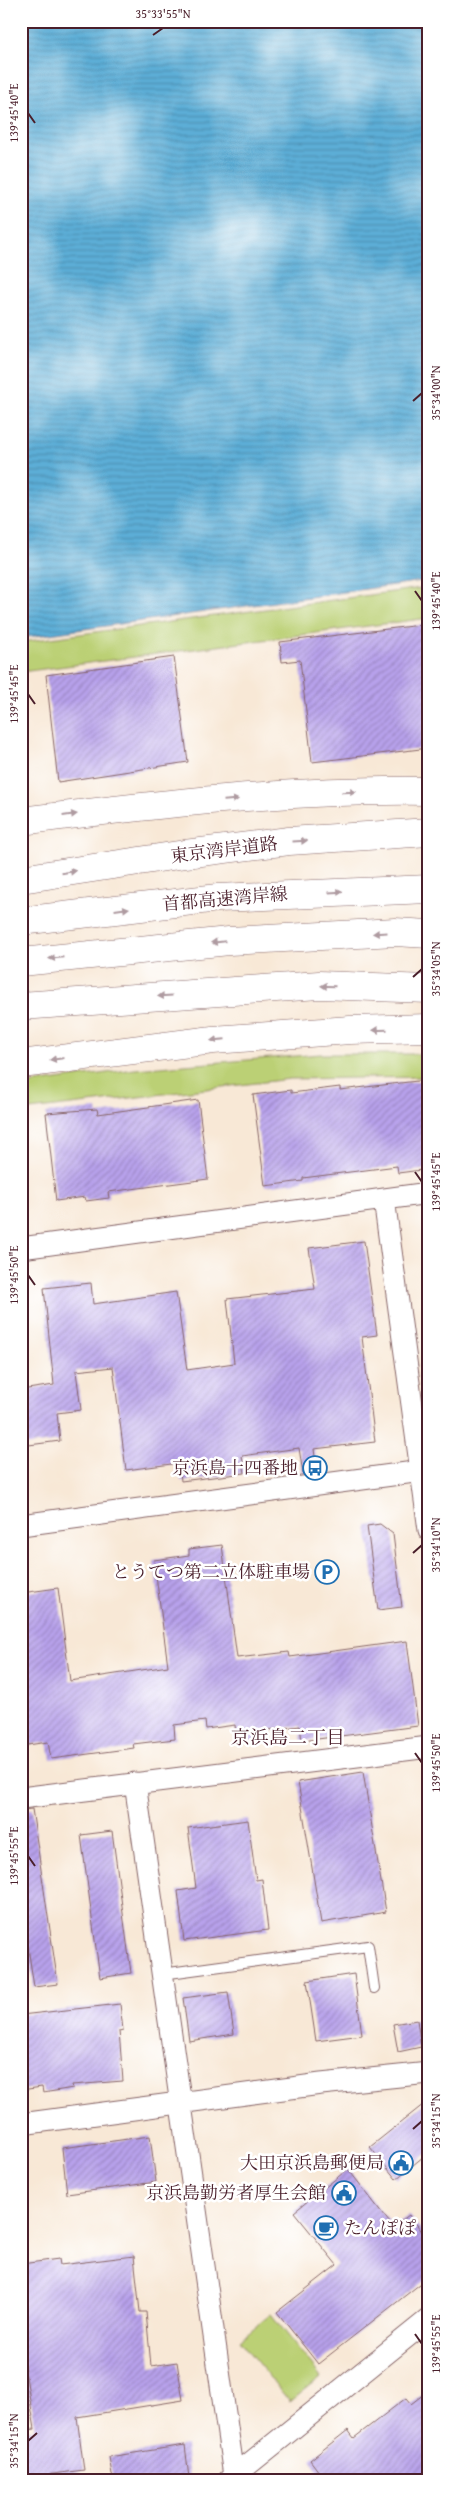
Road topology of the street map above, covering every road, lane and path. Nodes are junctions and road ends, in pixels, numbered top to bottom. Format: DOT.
graph roads {
  1 [pos="429,791"];
  2 [pos="21,820"];
  3 [pos="429,832"];
  4 [pos="21,880"];
  5 [pos="429,889"];
  6 [pos="21,921"];
  7 [pos="429,934"];
  8 [pos="21,962"];
  9 [pos="429,989"];
  10 [pos="21,1006"];
  11 [pos="429,1028"];
  12 [pos="21,1064"];
  13 [pos="429,1193"];
  14 [pos="384,1198"];
  15 [pos="21,1248"];
  16 [pos="425,1471"];
  17 [pos="21,1525"];
  18 [pos="429,1530"];
  19 [pos="429,1747"];
  20 [pos="135,1783"];
  21 [pos="21,1798"];
  22 [pos="162,1974"];
  23 [pos="374,1988"];
  24 [pos="429,2073"];
  25 [pos="181,2103"];
  26 [pos="21,2124"];
  27 [pos="429,2319"];
  28 [pos="231,2478"];
  2 -- 1 [label="highway, one-way"];
  4 -- 3 [label="highway, 東京湾岸道路, one-way"];
  6 -- 5 [label="highway, 首都高速湾岸線, one-way"];
  7 -- 8 [label="highway, one-way"];
  9 -- 10 [label="highway, one-way"];
  11 -- 12 [label="highway, one-way"];
  13 -- 14 [label="street"];
  14 -- 15 [label="street"];
  14 -- 16 [label="street"];
  16 -- 17 [label="street"];
  16 -- 18 [label="street"];
  19 -- 20 [label="street"];
  20 -- 21 [label="street"];
  20 -- 22 [label="street"];
  22 -- 23 [label="lane"];
  22 -- 25 [label="street"];
  24 -- 25 [label="street"];
  25 -- 26 [label="street"];
  25 -- 28 [label="street"];
  27 -- 28 [label="street"];
}
